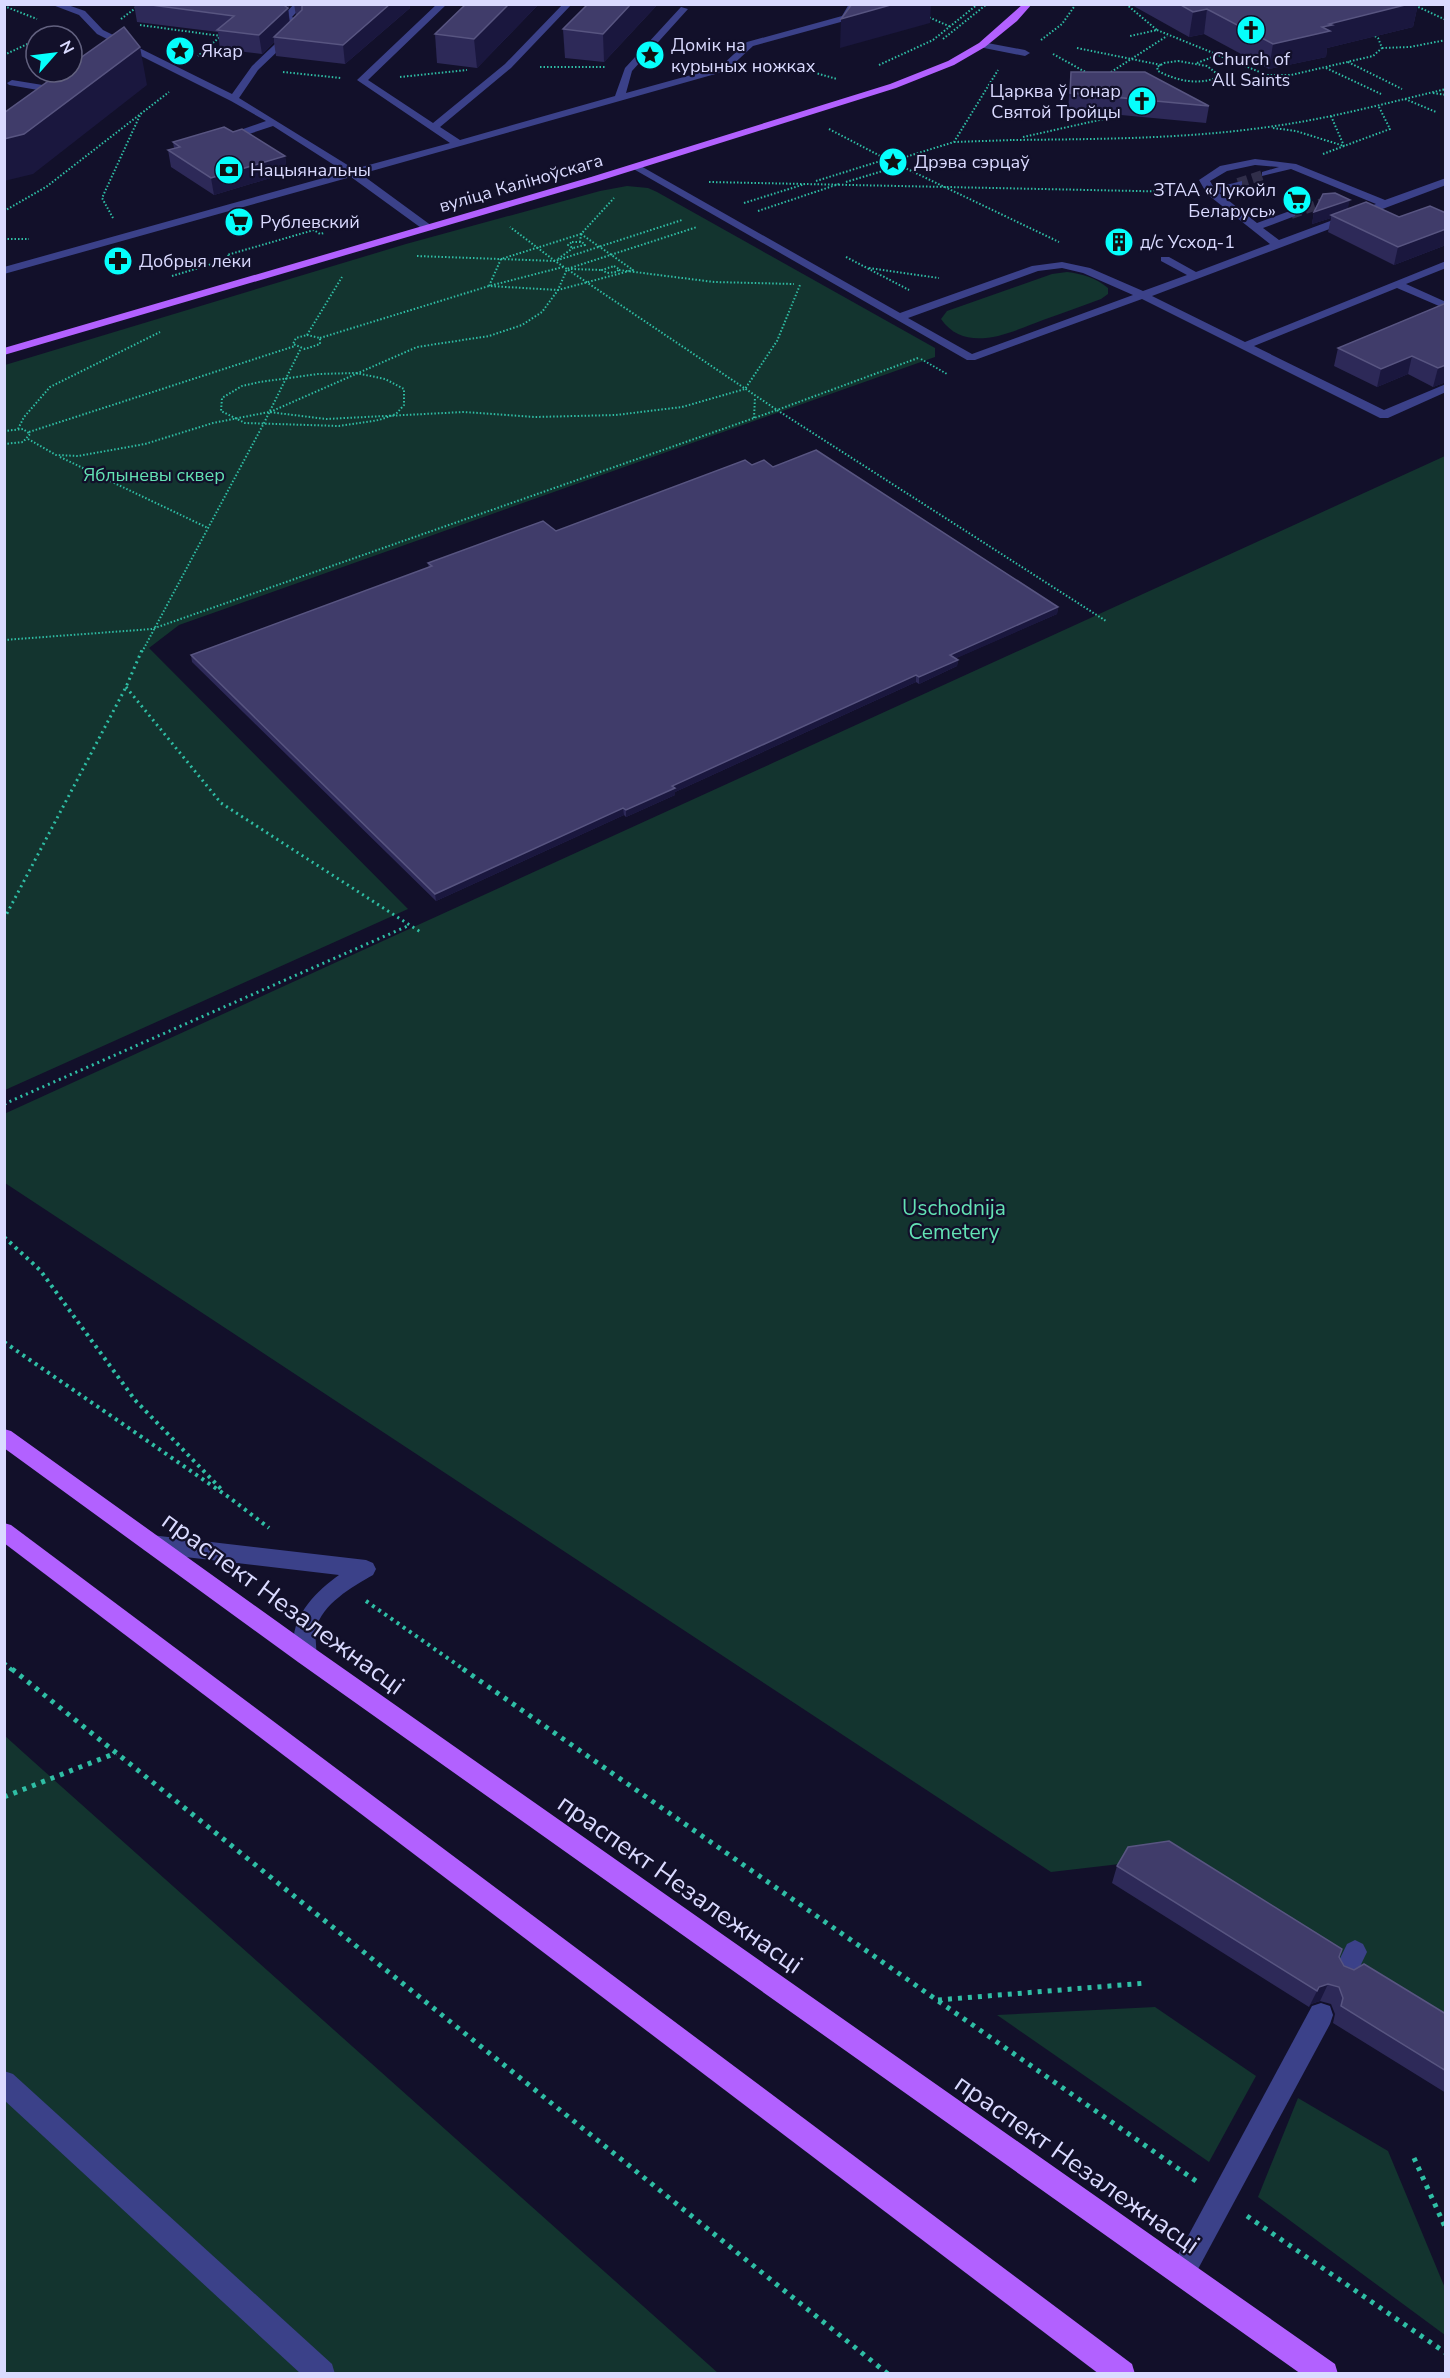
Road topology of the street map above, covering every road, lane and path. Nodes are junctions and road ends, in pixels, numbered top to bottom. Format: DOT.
graph roads {
  1 [pos="54,4"];
  2 [pos="93,4"];
  3 [pos="141,4"];
  4 [pos="300,4"];
  5 [pos="443,4"];
  6 [pos="568,4"];
  7 [pos="854,4"];
  8 [pos="978,4"];
  9 [pos="1028,4"];
  10 [pos="1076,4"];
  11 [pos="1126,4"];
  12 [pos="1412,4"];
  13 [pos="684,9"];
  14 [pos="82,13"];
  15 [pos="921,14"];
  16 [pos="1446,20"];
  17 [pos="126,23"];
  18 [pos="135,24"];
  19 [pos="951,27"];
  20 [pos="1157,30"];
  21 [pos="1370,33"];
  22 [pos="1167,35"];
  23 [pos="1130,36"];
  24 [pos="1446,40"];
  25 [pos="982,45"];
  26 [pos="24,46"];
  27 [pos="1077,48"];
  28 [pos="1382,48"];
  29 [pos="1025,53"];
  30 [pos="1053,54"];
  31 [pos="4,55"];
  32 [pos="1215,56"];
  33 [pos="1131,57"];
  34 [pos="191,61"];
  35 [pos="1348,62"];
  36 [pos="1197,63"];
  37 [pos="1161,64"];
  38 [pos="872,67"];
  39 [pos="1325,67"];
  40 [pos="1107,74"];
  41 [pos="1163,74"];
  42 [pos="187,75"];
  43 [pos="1090,75"];
  44 [pos="1154,77"];
  45 [pos="841,80"];
  46 [pos="12,83"];
  47 [pos="829,83"];
  48 [pos="1402,89"];
  49 [pos="1446,89"];
  50 [pos="1430,93"];
  51 [pos="1381,94"];
  52 [pos="1446,95"];
  53 [pos="52,97"];
  54 [pos="1405,98"];
  55 [pos="234,99"];
  56 [pos="619,99"];
  57 [pos="1378,105"];
  58 [pos="1436,112"];
  59 [pos="141,113"];
  60 [pos="1331,116"];
  61 [pos="1104,119"];
  62 [pos="274,122"];
  63 [pos="822,126"];
  64 [pos="434,127"];
  65 [pos="1266,128"];
  66 [pos="228,138"];
  67 [pos="1013,140"];
  68 [pos="954,142"];
  69 [pos="459,144"];
  70 [pos="1344,146"];
  71 [pos="1325,153"];
  72 [pos="899,159"];
  73 [pos="885,160"];
  74 [pos="1292,165"];
  75 [pos="901,166"];
  76 [pos="635,167"];
  77 [pos="897,167"];
  78 [pos="353,173"];
  79 [pos="1266,174"];
  80 [pos="1446,182"];
  81 [pos="810,183"];
  82 [pos="843,183"];
  83 [pos="1238,183"];
  84 [pos="944,185"];
  85 [pos="712,187"];
  86 [pos="1355,191"];
  87 [pos="1193,192"];
  88 [pos="1211,192"];
  89 [pos="618,193"];
  90 [pos="280,194"];
  91 [pos="1335,198"];
  92 [pos="292,202"];
  93 [pos="1386,204"];
  94 [pos="4,211"];
  95 [pos="758,211"];
  96 [pos="1291,214"];
  97 [pos="768,216"];
  98 [pos="686,219"];
  99 [pos="504,223"];
  100 [pos="700,226"];
  101 [pos="1255,227"];
  102 [pos="428,228"];
  103 [pos="328,231"];
  104 [pos="581,234"];
  105 [pos="40,238"];
  106 [pos="122,238"];
  107 [pos="4,239"];
  108 [pos="580,242"];
  109 [pos="1047,244"];
  110 [pos="1278,245"];
  111 [pos="584,246"];
  112 [pos="601,246"];
  113 [pos="573,248"];
  114 [pos="539,249"];
  115 [pos="594,249"];
  116 [pos="612,255"];
  117 [pos="846,257"];
  118 [pos="1165,260"];
  119 [pos="555,261"];
  120 [pos="1446,264"];
  121 [pos="563,267"];
  122 [pos="347,268"];
  123 [pos="866,268"];
  124 [pos="567,269"];
  125 [pos="602,270"];
  126 [pos="619,270"];
  127 [pos="633,270"];
  128 [pos="4,271"];
  129 [pos="1196,276"];
  130 [pos="165,278"];
  131 [pos="943,278"];
  132 [pos="588,283"];
  133 [pos="1398,284"];
  134 [pos="489,286"];
  135 [pos="558,290"];
  136 [pos="917,294"];
  137 [pos="1142,295"];
  138 [pos="1446,306"];
  139 [pos="900,317"];
  140 [pos="168,328"];
  141 [pos="307,335"];
  142 [pos="320,338"];
  143 [pos="295,346"];
  144 [pos="1245,346"];
  145 [pos="301,348"];
  146 [pos="909,351"];
  147 [pos="4,352"];
  148 [pos="918,358"];
  149 [pos="356,374"];
  150 [pos="947,374"];
  151 [pos="286,379"];
  152 [pos="1446,387"];
  153 [pos="745,389"];
  154 [pos="756,396"];
  155 [pos="777,410"];
  156 [pos="269,412"];
  157 [pos="396,414"];
  158 [pos="754,418"];
  159 [pos="234,419"];
  160 [pos="264,423"];
  161 [pos="18,429"];
  162 [pos="4,431"];
  163 [pos="29,432"];
  164 [pos="28,439"];
  165 [pos="5,445"];
  166 [pos="56,455"];
  167 [pos="208,528"];
  168 [pos="1106,621"];
  169 [pos="152,629"];
  170 [pos="4,640"];
  171 [pos="126,687"];
  172 [pos="4,919"];
  173 [pos="411,925"];
  174 [pos="422,933"];
  175 [pos="4,1104"];
  176 [pos="4,1237"];
  177 [pos="4,1342"];
  178 [pos="4,1437"];
  179 [pos="230,1498"];
  180 [pos="4,1531"];
  181 [pos="151,1544"];
  182 [pos="314,1563"];
  183 [pos="341,1583"];
  184 [pos="306,1656"];
  185 [pos="4,1663"];
  186 [pos="116,1752"];
  187 [pos="4,1797"];
  188 [pos="1146,1983"];
  189 [pos="938,2000"];
  190 [pos="1321,2015"];
  191 [pos="4,2083"];
  192 [pos="1414,2158"];
  193 [pos="1222,2199"];
  194 [pos="1446,2229"];
  195 [pos="1182,2273"];
  196 [pos="1446,2353"];
  197 [pos="321,2373"];
  198 [pos="888,2373"];
  199 [pos="1122,2373"];
  200 [pos="1325,2373"];
  1 -- 14 [label="street"];
  2 -- 14 [label="street"];
  3 -- 17 [label="path"];
  4 -- 55 [label="street"];
  5 -- 64 [label="street"];
  6 -- 64 [label="street"];
  7 -- 56 [label="street"];
  8 -- 19 [label="path"];
  9 -- 25 [label="main road, вуліца Каліноўскага"];
  10 -- 29 [label="path"];
  11 -- 20 [label="path"];
  12 -- 16 [label="path"];
  13 -- 56 [label="street"];
  14 -- 42 [label="street"];
  15 -- 19 [label="path"];
  18 -- 34 [label="path"];
  19 -- 38 [label="path"];
  20 -- 22 [label="path"];
  20 -- 23 [label="path"];
  21 -- 28 [label="path"];
  22 -- 32 [label="path"];
  22 -- 33 [label="path"];
  24 -- 28 [label="path"];
  25 -- 29 [label="street"];
  25 -- 76 [label="main road, вуліца Каліноўскага"];
  26 -- 31 [label="path"];
  27 -- 33 [label="path"];
  28 -- 35 [label="path"];
  29 -- 68 [label="path"];
  30 -- 43 [label="path"];
  32 -- 36 [label="path"];
  32 -- 39 [label="path"];
  33 -- 37 [label="path"];
  33 -- 40 [label="path"];
  35 -- 39 [label="path"];
  35 -- 48 [label="path"];
  36 -- 37 [label="path"];
  36 -- 41 [label="path"];
  37 -- 41 [label="path"];
  39 -- 51 [label="path"];
  41 -- 44 [label="path"];
  42 -- 55 [label="street"];
  42 -- 59 [label="path"];
  45 -- 47 [label="path"];
  46 -- 53 [label="street"];
  49 -- 50 [label="path"];
  50 -- 52 [label="path"];
  50 -- 54 [label="path"];
  54 -- 57 [label="path"];
  54 -- 58 [label="path"];
  55 -- 62 [label="street"];
  56 -- 69 [label="street"];
  57 -- 60 [label="path"];
  57 -- 70 [label="path"];
  59 -- 94 [label="path"];
  59 -- 106 [label="path"];
  60 -- 65 [label="path"];
  60 -- 70 [label="path"];
  61 -- 67 [label="path"];
  62 -- 66 [label="street"];
  62 -- 78 [label="street"];
  63 -- 73 [label="path"];
  64 -- 69 [label="street"];
  65 -- 67 [label="path"];
  65 -- 70 [label="path"];
  67 -- 68 [label="path"];
  68 -- 72 [label="path"];
  69 -- 78 [label="street"];
  70 -- 71 [label="path"];
  72 -- 73 [label="path"];
  72 -- 75 [label="path"];
  73 -- 77 [label="path"];
  73 -- 81 [label="path"];
  74 -- 79 [label="street"];
  74 -- 86 [label="street"];
  74 -- 88 [label="street"];
  75 -- 77 [label="path"];
  75 -- 84 [label="path"];
  76 -- 102 [label="main road, вуліца Каліноўскага"];
  76 -- 139 [label="street"];
  77 -- 82 [label="path"];
  78 -- 90 [label="street"];
  78 -- 102 [label="street"];
  80 -- 93 [label="street"];
  81 -- 82 [label="path"];
  81 -- 85 [label="path"];
  81 -- 95 [label="path"];
  82 -- 84 [label="path"];
  82 -- 95 [label="path"];
  83 -- 88 [label="street"];
  84 -- 87 [label="path"];
  84 -- 109 [label="path"];
  86 -- 91 [label="street"];
  86 -- 93 [label="street"];
  88 -- 101 [label="street"];
  89 -- 104 [label="path"];
  90 -- 92 [label="street"];
  90 -- 106 [label="street"];
  93 -- 110 [label="street"];
  95 -- 97 [label="path"];
  96 -- 101 [label="street"];
  98 -- 112 [label="path"];
  99 -- 114 [label="path"];
  100 -- 116 [label="path"];
  101 -- 110 [label="street"];
  102 -- 147 [label="main road, вуліца Каліноўскага"];
  103 -- 130 [label="path"];
  104 -- 108 [label="path"];
  104 -- 112 [label="path"];
  104 -- 114 [label="path"];
  105 -- 107 [label="path"];
  106 -- 128 [label="street"];
  108 -- 111 [label="path"];
  108 -- 113 [label="path"];
  110 -- 129 [label="street"];
  111 -- 113 [label="path"];
  111 -- 115 [label="path"];
  112 -- 115 [label="path"];
  112 -- 116 [label="path"];
  113 -- 119 [label="path"];
  114 -- 119 [label="path"];
  114 -- 134 [label="path"];
  115 -- 119 [label="path"];
  116 -- 124 [label="path"];
  116 -- 127 [label="path"];
  117 -- 123 [label="path"];
  118 -- 129 [label="street"];
  119 -- 121 [label="path"];
  120 -- 133 [label="street"];
  121 -- 124 [label="path"];
  121 -- 134 [label="path"];
  122 -- 141 [label="path"];
  123 -- 131 [label="path"];
  123 -- 136 [label="path"];
  124 -- 125 [label="path"];
  124 -- 132 [label="path"];
  124 -- 135 [label="path"];
  125 -- 126 [label="path"];
  125 -- 126 [label="path"];
  126 -- 127 [label="path"];
  127 -- 132 [label="path"];
  127 -- 153 [label="path"];
  129 -- 137 [label="street"];
  132 -- 135 [label="path"];
  132 -- 153 [label="path"];
  133 -- 138 [label="street"];
  133 -- 144 [label="street"];
  134 -- 135 [label="path"];
  134 -- 142 [label="path"];
  135 -- 149 [label="path"];
  137 -- 139 [label="street"];
  137 -- 139 [label="street"];
  137 -- 144 [label="street"];
  140 -- 161 [label="path"];
  141 -- 142 [label="path"];
  141 -- 143 [label="path"];
  142 -- 145 [label="path"];
  143 -- 145 [label="path"];
  143 -- 163 [label="path"];
  144 -- 152 [label="street"];
  145 -- 151 [label="path"];
  146 -- 148 [label="path"];
  148 -- 150 [label="path"];
  148 -- 155 [label="path"];
  149 -- 151 [label="path"];
  149 -- 156 [label="path"];
  149 -- 157 [label="path"];
  151 -- 156 [label="path"];
  151 -- 159 [label="path"];
  153 -- 154 [label="path"];
  153 -- 157 [label="path"];
  154 -- 155 [label="path"];
  154 -- 158 [label="path"];
  155 -- 158 [label="path"];
  155 -- 168 [label="path"];
  156 -- 157 [label="path"];
  156 -- 159 [label="path"];
  156 -- 160 [label="path"];
  157 -- 160 [label="path"];
  158 -- 169 [label="path"];
  159 -- 160 [label="path"];
  159 -- 166 [label="path"];
  160 -- 167 [label="path"];
  161 -- 162 [label="path"];
  161 -- 163 [label="path"];
  163 -- 164 [label="path"];
  164 -- 165 [label="path"];
  164 -- 166 [label="path"];
  166 -- 167 [label="path"];
  167 -- 169 [label="path"];
  169 -- 170 [label="path"];
  169 -- 171 [label="path"];
  171 -- 172 [label="path"];
  171 -- 173 [label="path"];
  173 -- 174 [label="path"];
  173 -- 175 [label="path"];
  176 -- 179 [label="path"];
  177 -- 179 [label="path"];
  178 -- 181 [label="main road, праспект Незалежнасці"];
  179 -- 182 [label="path"];
  180 -- 199 [label="main road"];
  181 -- 182 [label="street"];
  181 -- 184 [label="main road, праспект Незалежнасці"];
  182 -- 183 [label="street"];
  183 -- 184 [label="street"];
  183 -- 189 [label="path"];
  184 -- 195 [label="main road, праспект Незалежнасці"];
  185 -- 186 [label="path"];
  186 -- 187 [label="path"];
  186 -- 198 [label="path"];
  188 -- 189 [label="path"];
  189 -- 193 [label="path"];
  190 -- 193 [label="street"];
  191 -- 197 [label="street"];
  192 -- 194 [label="path"];
  193 -- 195 [label="street"];
  193 -- 196 [label="path"];
  195 -- 200 [label="main road, праспект Незалежнасці"];
}
